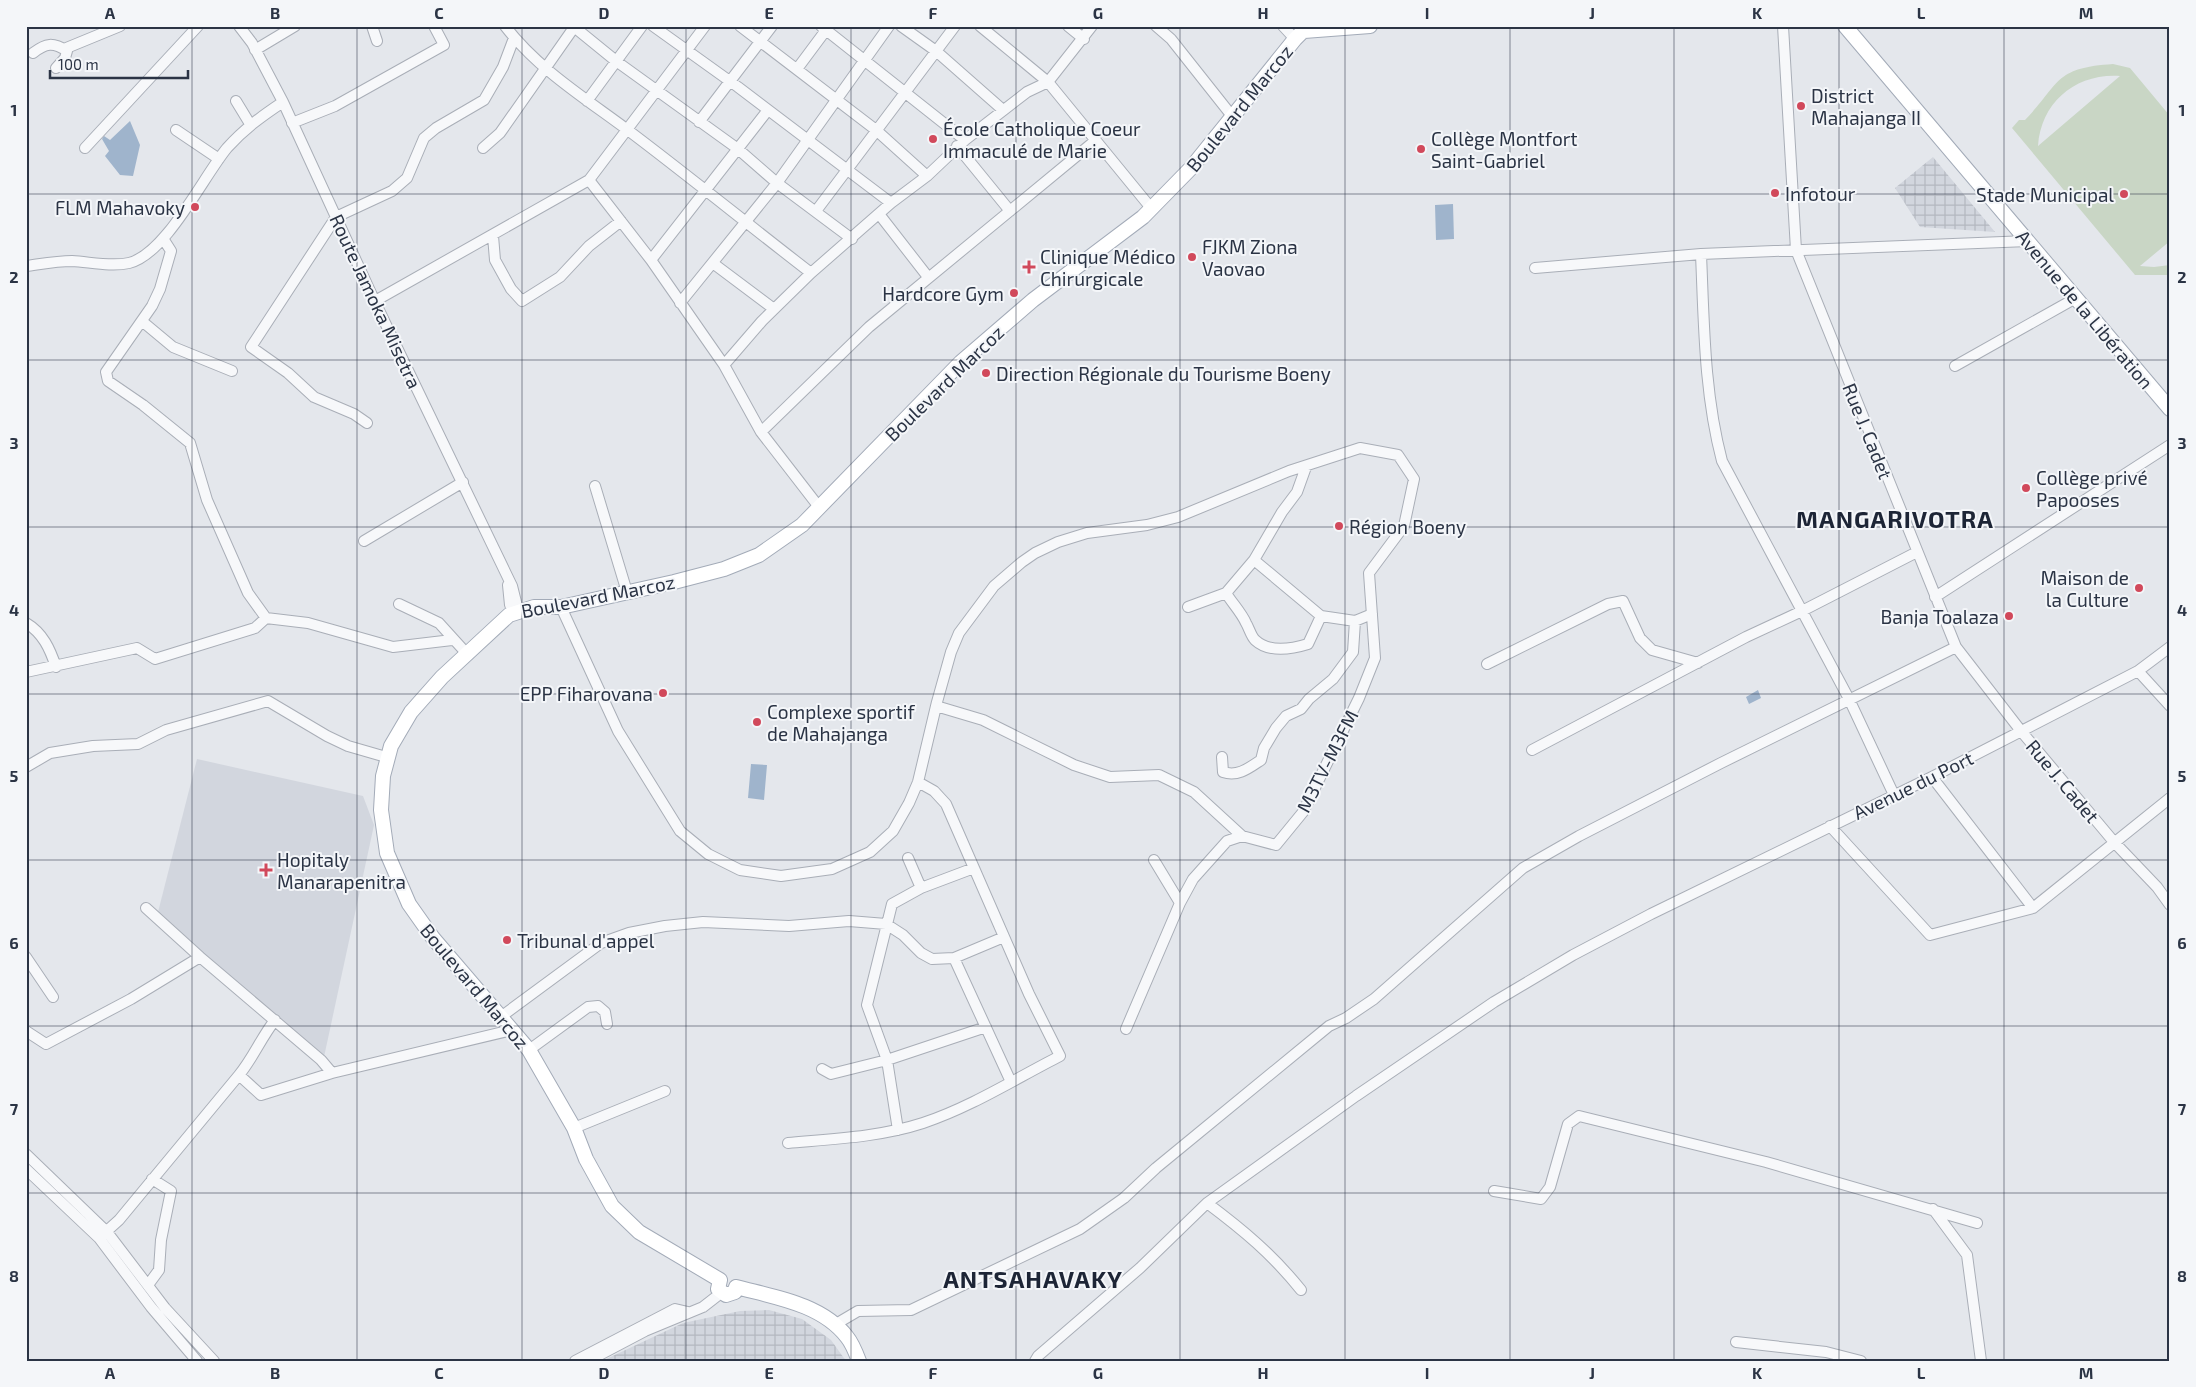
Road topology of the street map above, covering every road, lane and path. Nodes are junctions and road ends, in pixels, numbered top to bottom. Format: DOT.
graph roads {
  1 [pos="120,26"];
  2 [pos="198,26"];
  3 [pos="239,26"];
  4 [pos="295,26"];
  5 [pos="372,26"];
  6 [pos="434,26"];
  7 [pos="574,26"];
  8 [pos="642,26"];
  9 [pos="653,26"];
  10 [pos="705,26"];
  11 [pos="740,26"];
  12 [pos="772,26"];
  13 [pos="889,26"];
  14 [pos="901,26"];
  15 [pos="955,26"];
  16 [pos="980,26"];
  17 [pos="1068,26"];
  18 [pos="1092,26"];
  19 [pos="1156,26"];
  20 [pos="1283,26"];
  21 [pos="1370,26"];
  22 [pos="1783,26"];
  23 [pos="1845,26"];
  24 [pos="826,28"];
  25 [pos="510,30"];
  26 [pos="1302,32"];
  27 [pos="1084,39"];
  28 [pos="377,41"];
  29 [pos="760,41"];
  30 [pos="64,49"];
  31 [pos="255,50"];
  32 [pos="686,51"];
  33 [pos="936,52"];
  34 [pos="33,53"];
  35 [pos="866,60"];
  36 [pos="616,62"];
  37 [pos="56,68"];
  38 [pos="545,69"];
  39 [pos="797,69"];
  40 [pos="730,81"];
  41 [pos="1048,82"];
  42 [pos="657,90"];
  43 [pos="907,92"];
  44 [pos="236,101"];
  45 [pos="587,101"];
  46 [pos="836,101"];
  47 [pos="283,102"];
  48 [pos="768,110"];
  49 [pos="1003,110"];
  50 [pos="1232,116"];
  51 [pos="699,122"];
  52 [pos="292,123"];
  53 [pos="250,124"];
  54 [pos="176,130"];
  55 [pos="627,130"];
  56 [pos="876,130"];
  57 [pos="808,140"];
  58 [pos="1096,140"];
  59 [pos="961,143"];
  60 [pos="85,148"];
  61 [pos="483,148"];
  62 [pos="738,149"];
  63 [pos="220,159"];
  64 [pos="848,171"];
  65 [pos="927,176"];
  66 [pos="589,180"];
  67 [pos="777,183"];
  68 [pos="706,190"];
  69 [pos="891,203"];
  70 [pos="1151,208"];
  71 [pos="816,211"];
  72 [pos="1010,211"];
  73 [pos="879,214"];
  74 [pos="336,217"];
  75 [pos="621,221"];
  76 [pos="746,223"];
  77 [pos="493,236"];
  78 [pos="852,239"];
  79 [pos="164,240"];
  80 [pos="2028,241"];
  81 [pos="1796,250"];
  82 [pos="1701,254"];
  83 [pos="651,260"];
  84 [pos="714,264"];
  85 [pos="26,266"];
  86 [pos="1535,268"];
  87 [pos="811,273"];
  88 [pos="928,277"];
  89 [pos="2076,298"];
  90 [pos="375,301"];
  91 [pos="680,303"];
  92 [pos="774,309"];
  93 [pos="143,322"];
  94 [pos="724,365"];
  95 [pos="1955,366"];
  96 [pos="232,371"];
  97 [pos="2170,409"];
  98 [pos="367,423"];
  99 [pos="760,432"];
  100 [pos="2170,445"];
  101 [pos="1306,467"];
  102 [pos="463,482"];
  103 [pos="595,486"];
  104 [pos="819,507"];
  105 [pos="364,541"];
  106 [pos="1917,552"];
  107 [pos="1254,560"];
  108 [pos="628,592"];
  109 [pos="1226,593"];
  110 [pos="1935,597"];
  111 [pos="399,604"];
  112 [pos="561,607"];
  113 [pos="1188,607"];
  114 [pos="518,610"];
  115 [pos="1802,611"];
  116 [pos="1372,614"];
  117 [pos="1321,616"];
  118 [pos="266,618"];
  119 [pos="1355,621"];
  120 [pos="26,623"];
  121 [pos="452,640"];
  122 [pos="1956,647"];
  123 [pos="2170,647"];
  124 [pos="468,655"];
  125 [pos="1698,663"];
  126 [pos="1488,664"];
  127 [pos="56,667"];
  128 [pos="2138,671"];
  129 [pos="26,672"];
  130 [pos="1848,699"];
  131 [pos="936,706"];
  132 [pos="2170,706"];
  133 [pos="2021,731"];
  134 [pos="1532,750"];
  135 [pos="386,757"];
  136 [pos="1222,757"];
  137 [pos="26,768"];
  138 [pos="1932,777"];
  139 [pos="918,782"];
  140 [pos="1894,795"];
  141 [pos="2170,798"];
  142 [pos="1830,826"];
  143 [pos="1242,836"];
  144 [pos="2114,842"];
  145 [pos="908,858"];
  146 [pos="1154,860"];
  147 [pos="974,868"];
  148 [pos="921,888"];
  149 [pos="1180,903"];
  150 [pos="2170,905"];
  151 [pos="146,908"];
  152 [pos="2033,908"];
  153 [pos="886,924"];
  154 [pos="1004,937"];
  155 [pos="26,957"];
  156 [pos="200,957"];
  157 [pos="954,958"];
  158 [pos="53,997"];
  159 [pos="502,1016"];
  160 [pos="275,1020"];
  161 [pos="607,1024"];
  162 [pos="986,1027"];
  163 [pos="1126,1029"];
  164 [pos="512,1030"];
  165 [pos="26,1031"];
  166 [pos="529,1050"];
  167 [pos="887,1060"];
  168 [pos="822,1069"];
  169 [pos="332,1073"];
  170 [pos="239,1075"];
  171 [pos="1011,1082"];
  172 [pos="665,1091"];
  173 [pos="574,1128"];
  174 [pos="898,1130"];
  175 [pos="788,1143"];
  176 [pos="26,1154"];
  177 [pos="26,1169"];
  178 [pos="152,1179"];
  179 [pos="1494,1191"];
  180 [pos="1207,1203"];
  181 [pos="1933,1208"];
  182 [pos="1977,1223"];
  183 [pos="103,1235"];
  184 [pos="148,1285"];
  185 [pos="720,1287"];
  186 [pos="1301,1290"];
  187 [pos="688,1312"];
  188 [pos="836,1324"];
  189 [pos="1736,1342"];
  190 [pos="197,1361"];
  191 [pos="214,1361"];
  192 [pos="575,1361"];
  193 [pos="588,1361"];
  194 [pos="859,1361"];
  195 [pos="1035,1361"];
  196 [pos="1861,1361"];
  197 [pos="1981,1361"];
  1 -- 30 [label="street"];
  2 -- 60 [label="street"];
  3 -- 31 [label="street, Route Jamoka Misetra"];
  4 -- 31 [label="street"];
  5 -- 28 [label="street"];
  6 -- 52 [label="street"];
  7 -- 36 [label="street"];
  7 -- 38 [label="street"];
  8 -- 36 [label="street"];
  9 -- 32 [label="street"];
  10 -- 32 [label="street"];
  11 -- 29 [label="street"];
  12 -- 29 [label="street"];
  13 -- 35 [label="street"];
  14 -- 33 [label="street"];
  15 -- 33 [label="street"];
  16 -- 41 [label="street"];
  17 -- 27 [label="street"];
  18 -- 27 [label="street"];
  19 -- 50 [label="street"];
  20 -- 26 [label="street"];
  21 -- 26 [label="main road"];
  22 -- 81 [label="street, Rue J. Cadet"];
  23 -- 80 [label="main road, Avenue de la Libération"];
  24 -- 35 [label="street"];
  24 -- 39 [label="street"];
  25 -- 38 [label="street"];
  25 -- 74 [label="street"];
  26 -- 50 [label="main road, Boulevard Marcoz"];
  27 -- 41 [label="street"];
  29 -- 39 [label="street"];
  29 -- 40 [label="street"];
  30 -- 34 [label="street"];
  30 -- 37 [label="street"];
  31 -- 47 [label="street, Route Jamoka Misetra"];
  32 -- 40 [label="street"];
  32 -- 42 [label="street"];
  33 -- 43 [label="street"];
  33 -- 49 [label="street"];
  35 -- 43 [label="street"];
  35 -- 46 [label="street"];
  36 -- 42 [label="street"];
  36 -- 45 [label="street"];
  38 -- 45 [label="street"];
  38 -- 61 [label="street"];
  39 -- 46 [label="street"];
  40 -- 48 [label="street"];
  40 -- 51 [label="street"];
  41 -- 49 [label="street"];
  41 -- 58 [label="street"];
  42 -- 51 [label="street"];
  42 -- 55 [label="street"];
  43 -- 56 [label="street"];
  43 -- 59 [label="street"];
  44 -- 53 [label="street"];
  45 -- 55 [label="street"];
  46 -- 56 [label="street"];
  46 -- 57 [label="street"];
  47 -- 52 [label="street, Route Jamoka Misetra"];
  47 -- 53 [label="street"];
  48 -- 57 [label="street"];
  48 -- 62 [label="street"];
  49 -- 59 [label="street"];
  50 -- 70 [label="main road, Boulevard Marcoz"];
  51 -- 62 [label="street"];
  52 -- 74 [label="street, Route Jamoka Misetra"];
  53 -- 63 [label="street"];
  54 -- 63 [label="street"];
  55 -- 66 [label="street"];
  55 -- 68 [label="street"];
  56 -- 64 [label="street"];
  56 -- 65 [label="street"];
  57 -- 64 [label="street"];
  57 -- 67 [label="street"];
  58 -- 70 [label="street"];
  58 -- 72 [label="street"];
  59 -- 65 [label="street"];
  59 -- 72 [label="street"];
  62 -- 67 [label="street"];
  62 -- 68 [label="street"];
  63 -- 79 [label="street"];
  64 -- 69 [label="street"];
  64 -- 71 [label="street"];
  65 -- 69 [label="street"];
  66 -- 75 [label="street"];
  66 -- 77 [label="street"];
  67 -- 71 [label="street"];
  67 -- 76 [label="street"];
  68 -- 76 [label="street"];
  68 -- 83 [label="street"];
  69 -- 73 [label="street"];
  70 -- 104 [label="main road, Boulevard Marcoz"];
  71 -- 78 [label="street"];
  72 -- 88 [label="street"];
  73 -- 78 [label="street"];
  73 -- 88 [label="street"];
  74 -- 90 [label="street, Route Jamoka Misetra"];
  74 -- 98 [label="street"];
  75 -- 77 [label="street"];
  75 -- 83 [label="street"];
  76 -- 84 [label="street"];
  76 -- 87 [label="street"];
  77 -- 90 [label="street"];
  78 -- 87 [label="street"];
  79 -- 85 [label="street"];
  79 -- 93 [label="street"];
  80 -- 81 [label="street"];
  80 -- 89 [label="main road, Avenue de la Libération"];
  81 -- 82 [label="street"];
  81 -- 106 [label="street, Rue J. Cadet"];
  82 -- 86 [label="street"];
  82 -- 115 [label="street"];
  83 -- 91 [label="street"];
  84 -- 91 [label="street"];
  84 -- 92 [label="street"];
  87 -- 92 [label="street"];
  88 -- 99 [label="street"];
  89 -- 95 [label="street"];
  89 -- 97 [label="main road, Avenue de la Libération"];
  90 -- 102 [label="street, Route Jamoka Misetra"];
  91 -- 94 [label="street"];
  92 -- 94 [label="street"];
  93 -- 96 [label="street"];
  93 -- 118 [label="street"];
  94 -- 99 [label="street"];
  99 -- 104 [label="street"];
  100 -- 110 [label="street"];
  101 -- 107 [label="street"];
  101 -- 116 [label="street, M3TV-M3FM"];
  101 -- 131 [label="street"];
  102 -- 105 [label="street"];
  102 -- 114 [label="street, Route Jamoka Misetra"];
  103 -- 108 [label="street"];
  104 -- 108 [label="main road, Boulevard Marcoz"];
  106 -- 110 [label="street, Rue J. Cadet"];
  106 -- 115 [label="street"];
  107 -- 109 [label="street"];
  107 -- 117 [label="street"];
  108 -- 112 [label="main road, Boulevard Marcoz"];
  109 -- 113 [label="street"];
  109 -- 117 [label="street"];
  110 -- 122 [label="street, Rue J. Cadet"];
  111 -- 121 [label="street"];
  112 -- 114 [label="main road, Boulevard Marcoz"];
  112 -- 139 [label="street"];
  114 -- 124 [label="main road, Boulevard Marcoz"];
  115 -- 125 [label="street"];
  115 -- 130 [label="street"];
  116 -- 119 [label="street"];
  116 -- 143 [label="street, M3TV-M3FM"];
  117 -- 119 [label="street"];
  118 -- 121 [label="street"];
  118 -- 127 [label="street"];
  119 -- 136 [label="street"];
  120 -- 127 [label="street"];
  121 -- 124 [label="street"];
  122 -- 130 [label="street"];
  122 -- 133 [label="street, Rue J. Cadet"];
  123 -- 128 [label="street, Avenue du Port"];
  124 -- 135 [label="main road, Boulevard Marcoz"];
  125 -- 126 [label="street"];
  125 -- 134 [label="street"];
  127 -- 129 [label="street"];
  128 -- 132 [label="street"];
  128 -- 133 [label="street, Avenue du Port"];
  130 -- 140 [label="street"];
  130 -- 188 [label="street"];
  131 -- 139 [label="street"];
  131 -- 143 [label="street"];
  133 -- 138 [label="street, Avenue du Port"];
  133 -- 144 [label="street, Rue J. Cadet"];
  135 -- 137 [label="street"];
  135 -- 159 [label="main road, Boulevard Marcoz"];
  138 -- 140 [label="street, Avenue du Port"];
  138 -- 152 [label="street"];
  139 -- 147 [label="street"];
  140 -- 142 [label="street, Avenue du Port"];
  141 -- 144 [label="street"];
  142 -- 152 [label="street"];
  142 -- 180 [label="street, Avenue du Port"];
  143 -- 149 [label="street"];
  144 -- 150 [label="street, Rue J. Cadet"];
  144 -- 152 [label="street"];
  145 -- 148 [label="street"];
  146 -- 149 [label="street"];
  147 -- 148 [label="street"];
  147 -- 154 [label="street"];
  148 -- 153 [label="street"];
  149 -- 163 [label="street"];
  151 -- 156 [label="street"];
  153 -- 157 [label="street"];
  153 -- 159 [label="street"];
  153 -- 167 [label="street"];
  154 -- 157 [label="street"];
  154 -- 171 [label="street"];
  155 -- 158 [label="street"];
  156 -- 160 [label="street"];
  156 -- 165 [label="street"];
  157 -- 162 [label="street"];
  159 -- 164 [label="main road, Boulevard Marcoz"];
  160 -- 169 [label="street"];
  160 -- 170 [label="street"];
  161 -- 166 [label="street"];
  162 -- 167 [label="street"];
  162 -- 171 [label="street"];
  164 -- 166 [label="main road, Boulevard Marcoz"];
  164 -- 169 [label="street"];
  166 -- 173 [label="main road, Boulevard Marcoz"];
  167 -- 168 [label="street"];
  167 -- 174 [label="street"];
  169 -- 170 [label="street"];
  170 -- 178 [label="street"];
  171 -- 174 [label="street"];
  172 -- 173 [label="street"];
  173 -- 185 [label="main road, Boulevard Marcoz"];
  174 -- 175 [label="street"];
  176 -- 183 [label="street"];
  177 -- 183 [label="street"];
  178 -- 183 [label="street"];
  178 -- 184 [label="street"];
  179 -- 181 [label="street"];
  180 -- 186 [label="street"];
  180 -- 195 [label="street, Avenue du Port"];
  181 -- 182 [label="street"];
  181 -- 197 [label="street"];
  183 -- 184 [label="street"];
  183 -- 190 [label="street"];
  184 -- 191 [label="street"];
  185 -- 187 [label="street"];
  185 -- 188 [label="main road, Boulevard Marcoz"];
  187 -- 192 [label="street"];
  187 -- 193 [label="street"];
  188 -- 194 [label="main road"];
  189 -- 196 [label="street"];
}
